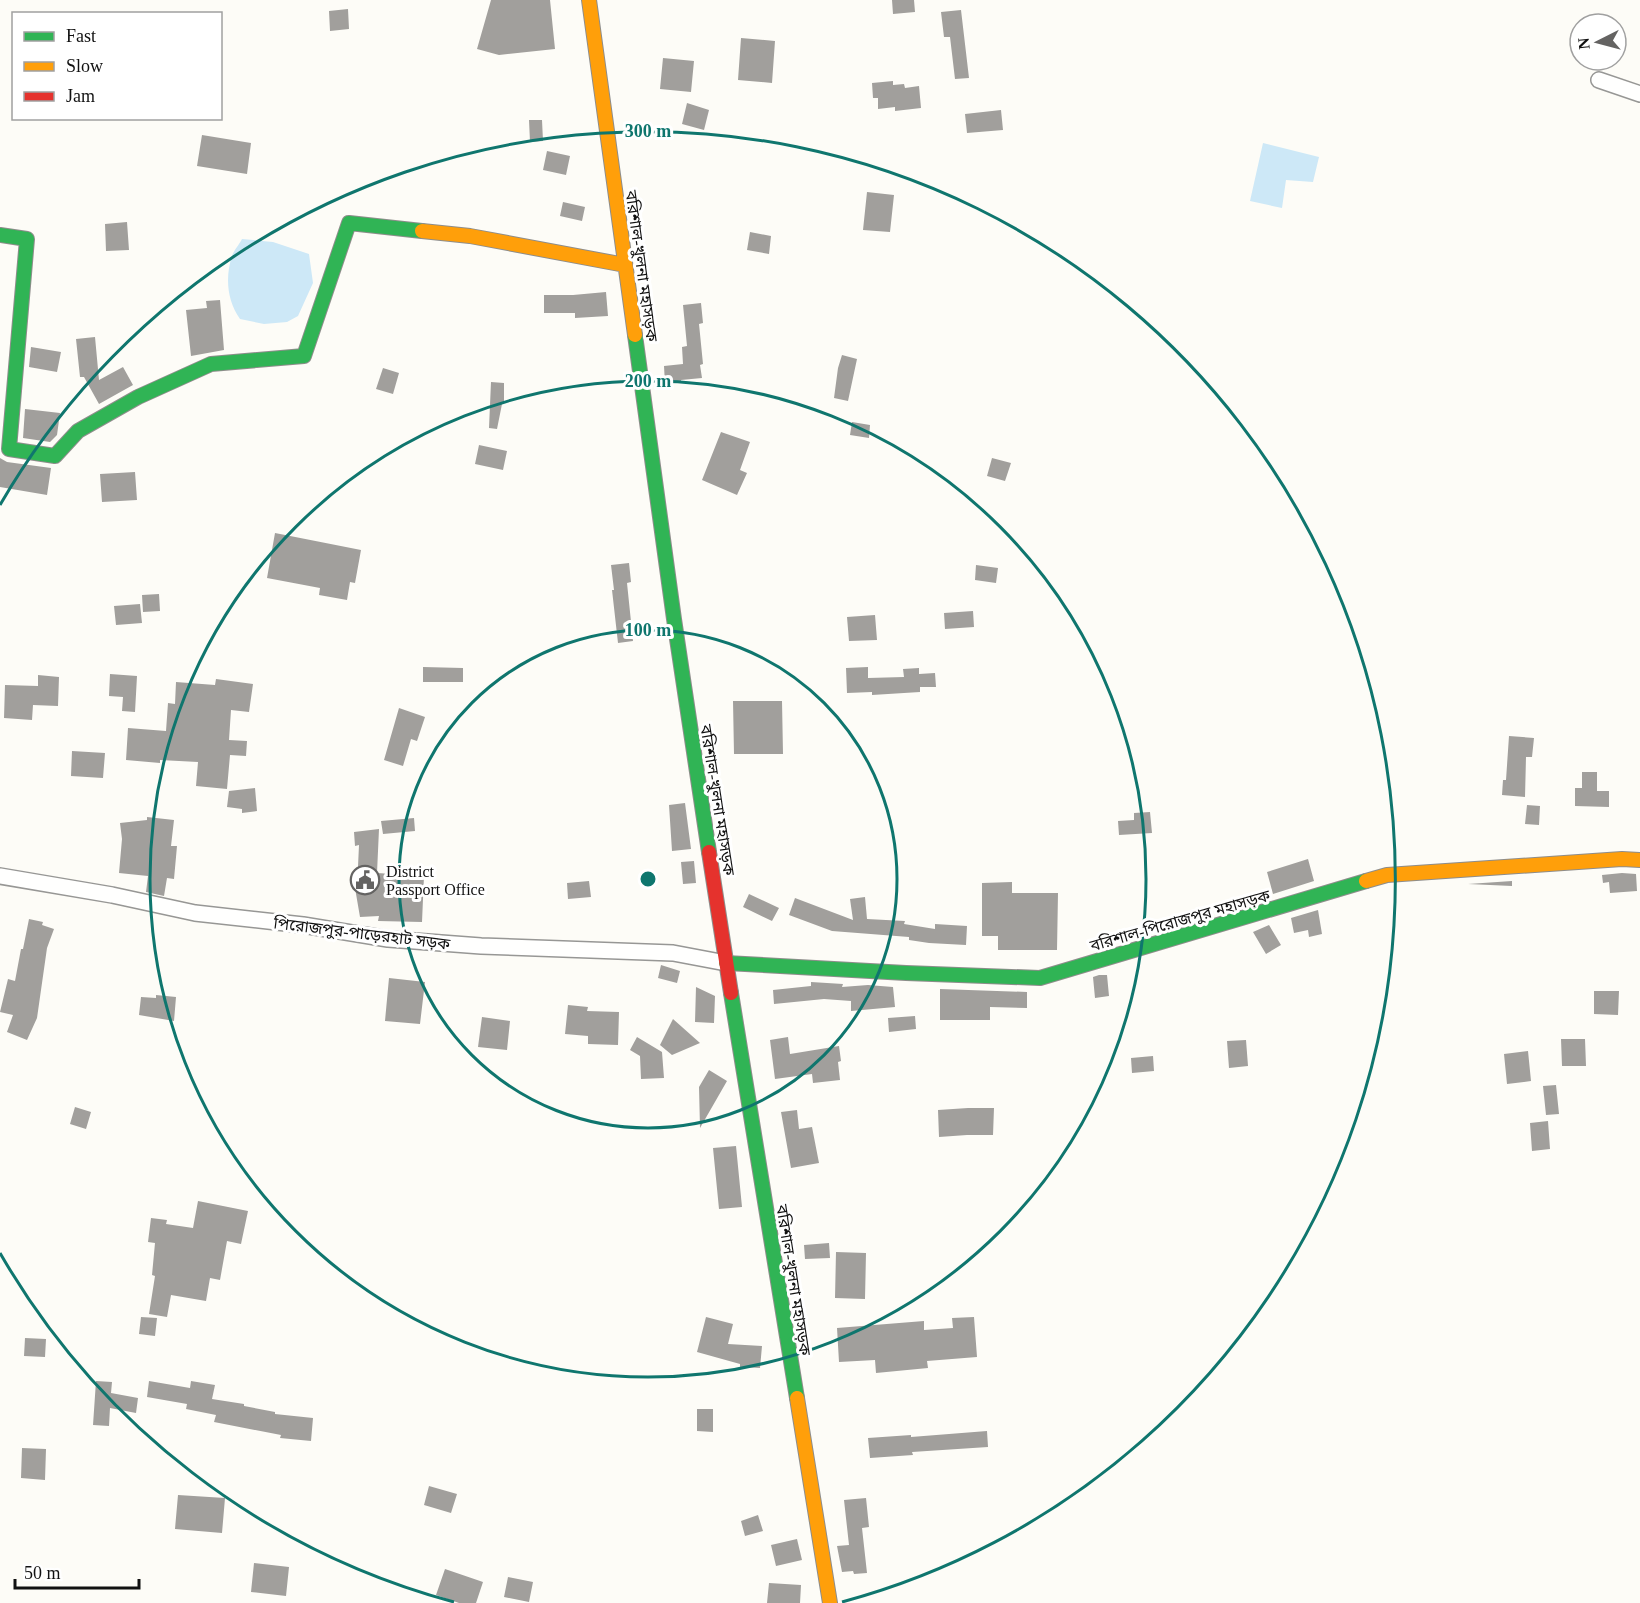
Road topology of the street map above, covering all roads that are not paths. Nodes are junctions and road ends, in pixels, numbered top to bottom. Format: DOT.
graph roads {
  1 [pos="589,0"];
  2 [pos="1599,80"];
  3 [pos="1640,94"];
  4 [pos="0,235"];
  5 [pos="625,265"];
  6 [pos="1640,860"];
  7 [pos="0,876"];
  8 [pos="726,963"];
  9 [pos="830,1603"];
  1 -- 5 [label="main road, বরিশাল-খুলনা মহাসড়ক"];
  2 -- 3 [label="street"];
  4 -- 5 [label="main road"];
  5 -- 8 [label="main road, বরিশাল-খুলনা মহাসড়ক"];
  6 -- 8 [label="main road, বরিশাল-পিরোজপুর মহাসড়ক"];
  7 -- 8 [label="street, পিরোজপুর-পাড়েরহাট সড়ক"];
  8 -- 9 [label="main road, বরিশাল-খুলনা মহাসড়ক"];
}
